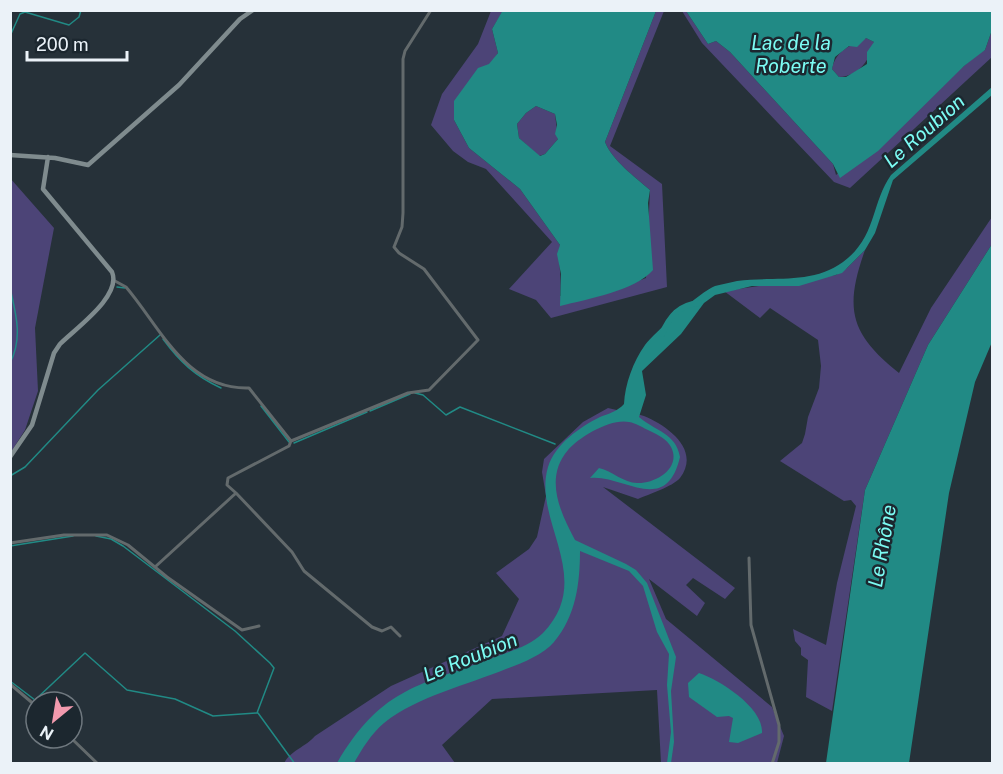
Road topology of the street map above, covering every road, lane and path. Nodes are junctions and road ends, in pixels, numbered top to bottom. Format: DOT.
graph roads {
  1 [pos="253,10"];
  2 [pos="431,10"];
  3 [pos="10,155"];
  4 [pos="48,157"];
  5 [pos="115,281"];
  6 [pos="291,442"];
  7 [pos="10,457"];
  8 [pos="236,494"];
  9 [pos="10,543"];
  10 [pos="749,558"];
  11 [pos="155,567"];
  12 [pos="259,626"];
  13 [pos="400,636"];
  14 [pos="10,684"];
  15 [pos="24,696"];
  16 [pos="83,750"];
  17 [pos="98,764"];
  18 [pos="772,764"];
  1 -- 4 [label="street"];
  2 -- 6 [label="street"];
  3 -- 4 [label="street"];
  4 -- 5 [label="street"];
  5 -- 6 [label="street"];
  5 -- 7 [label="street"];
  6 -- 8 [label="street"];
  8 -- 11 [label="street"];
  8 -- 13 [label="street"];
  9 -- 11 [label="street"];
  10 -- 18 [label="street"];
  11 -- 12 [label="street"];
  14 -- 15 [label="street"];
  16 -- 17 [label="street"];
}
